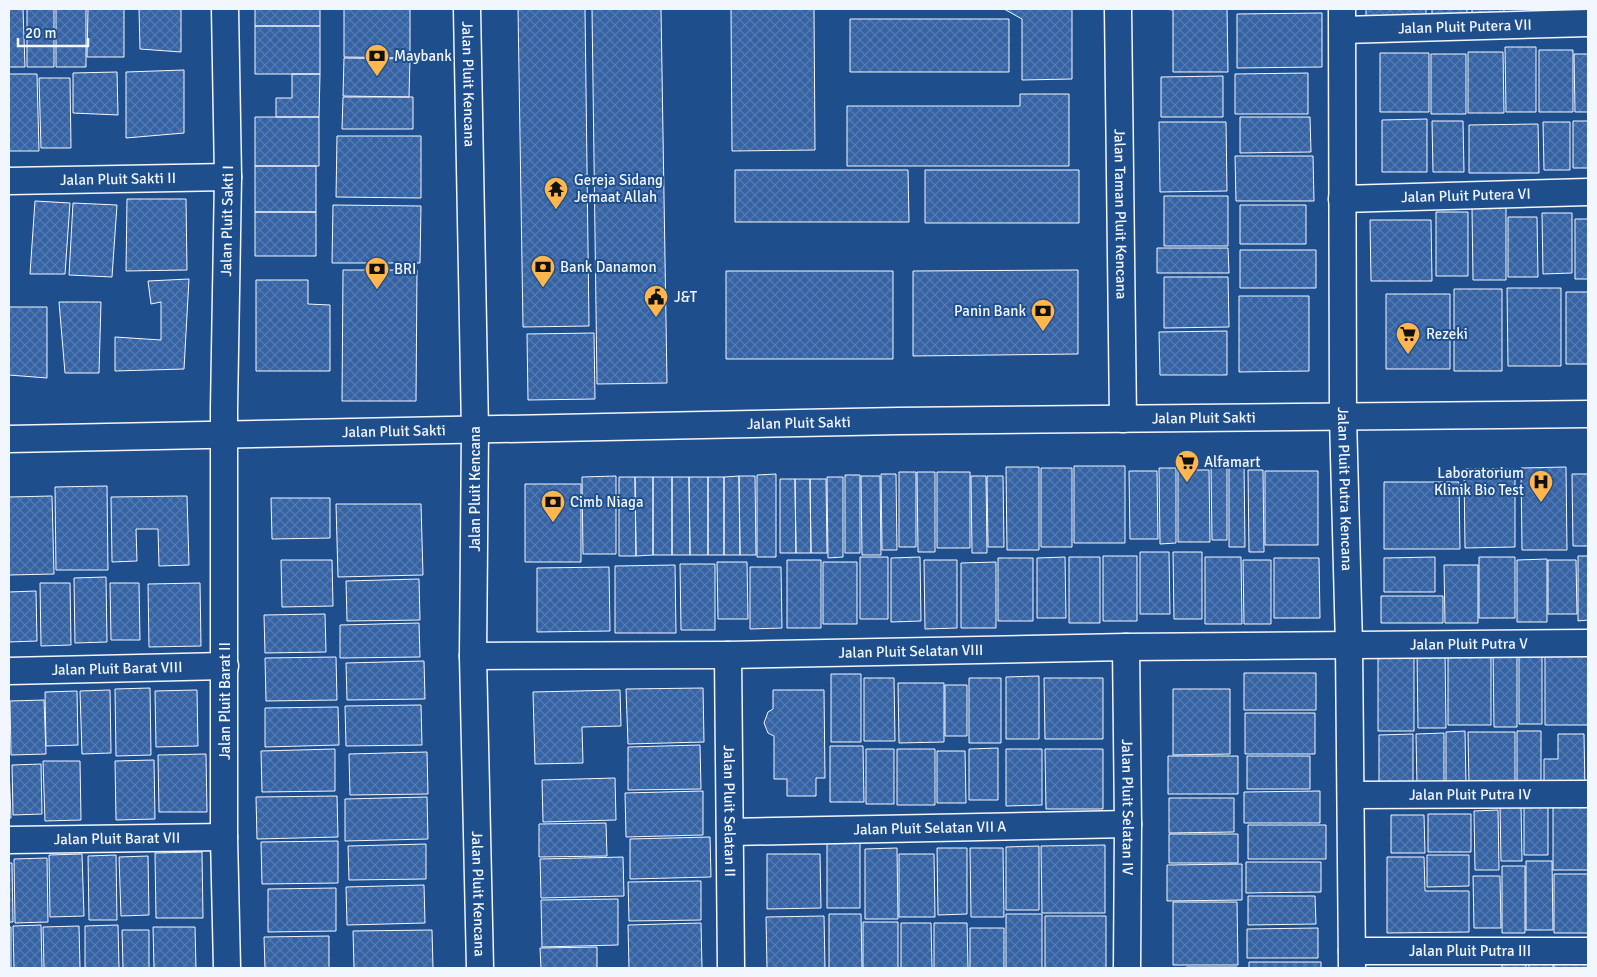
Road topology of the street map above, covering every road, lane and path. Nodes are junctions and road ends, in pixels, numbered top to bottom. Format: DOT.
graph roads {
  1 [pos="225,9"];
  2 [pos="467,9"];
  3 [pos="1118,9"];
  4 [pos="1343,20"];
  5 [pos="1588,23"];
  6 [pos="228,177"];
  7 [pos="9,181"];
  8 [pos="1588,192"];
  9 [pos="1342,199"];
  10 [pos="1588,414"];
  11 [pos="1343,417"];
  12 [pos="1123,419"];
  13 [pos="476,430"];
  14 [pos="224,434"];
  15 [pos="9,439"];
  16 [pos="1588,643"];
  17 [pos="1349,645"];
  18 [pos="1126,647"];
  19 [pos="728,655"];
  20 [pos="473,656"];
  21 [pos="225,666"];
  22 [pos="9,671"];
  23 [pos="1588,794"];
  24 [pos="1351,795"];
  25 [pos="1128,824"];
  26 [pos="731,832"];
  27 [pos="224,837"];
  28 [pos="9,840"];
  29 [pos="1588,950"];
  30 [pos="1352,960"];
  31 [pos="227,968"];
  32 [pos="480,968"];
  33 [pos="731,968"];
  34 [pos="1127,968"];
  1 -- 6 [label="street, Jalan Pluit Sakti I"];
  2 -- 13 [label="street, Jalan Pluit Kencana"];
  3 -- 12 [label="street, Jalan Taman Pluit Kencana"];
  4 -- 5 [label="street, Jalan Pluit Putera VII"];
  4 -- 9 [label="street, Jalan Pluit Putra Kencana"];
  6 -- 7 [label="street, Jalan Pluit Sakti II"];
  6 -- 14 [label="street, Jalan Pluit Sakti I"];
  8 -- 9 [label="street, Jalan Pluit Putera VI"];
  9 -- 11 [label="street, Jalan Pluit Putra Kencana"];
  10 -- 11 [label="street, Jalan Pluit Sakti"];
  11 -- 12 [label="street, Jalan Pluit Sakti"];
  11 -- 17 [label="street, Jalan Pluit Putra Kencana"];
  12 -- 13 [label="street, Jalan Pluit Sakti"];
  13 -- 14 [label="street, Jalan Pluit Sakti"];
  13 -- 20 [label="street, Jalan Pluit Kencana"];
  14 -- 15 [label="street, Jalan Pluit Sakti"];
  14 -- 21 [label="street, Jalan Pluit Barat II"];
  16 -- 17 [label="street, Jalan Pluit Putra V"];
  17 -- 18 [label="street, Jalan Pluit Selatan VIII"];
  17 -- 24 [label="street, Jalan Pluit Putra Kencana"];
  18 -- 19 [label="street, Jalan Pluit Selatan VIII"];
  18 -- 25 [label="street, Jalan Pluit Selatan IV"];
  19 -- 20 [label="street, Jalan Pluit Selatan VIII"];
  19 -- 26 [label="street, Jalan Pluit Selatan II"];
  20 -- 32 [label="street, Jalan Pluit Kencana"];
  21 -- 22 [label="street, Jalan Pluit Barat VIII"];
  21 -- 27 [label="street, Jalan Pluit Barat II"];
  23 -- 24 [label="street, Jalan Pluit Putra IV"];
  24 -- 30 [label="street, Jalan Pluit Putra Kencana"];
  25 -- 26 [label="street, Jalan Pluit Selatan VII A"];
  25 -- 34 [label="street, Jalan Pluit Selatan IV"];
  26 -- 33 [label="street, Jalan Pluit Selatan II"];
  27 -- 28 [label="street, Jalan Pluit Barat VII"];
  27 -- 31 [label="street, Jalan Pluit Barat II"];
  29 -- 30 [label="street, Jalan Pluit Putra III"];
}
